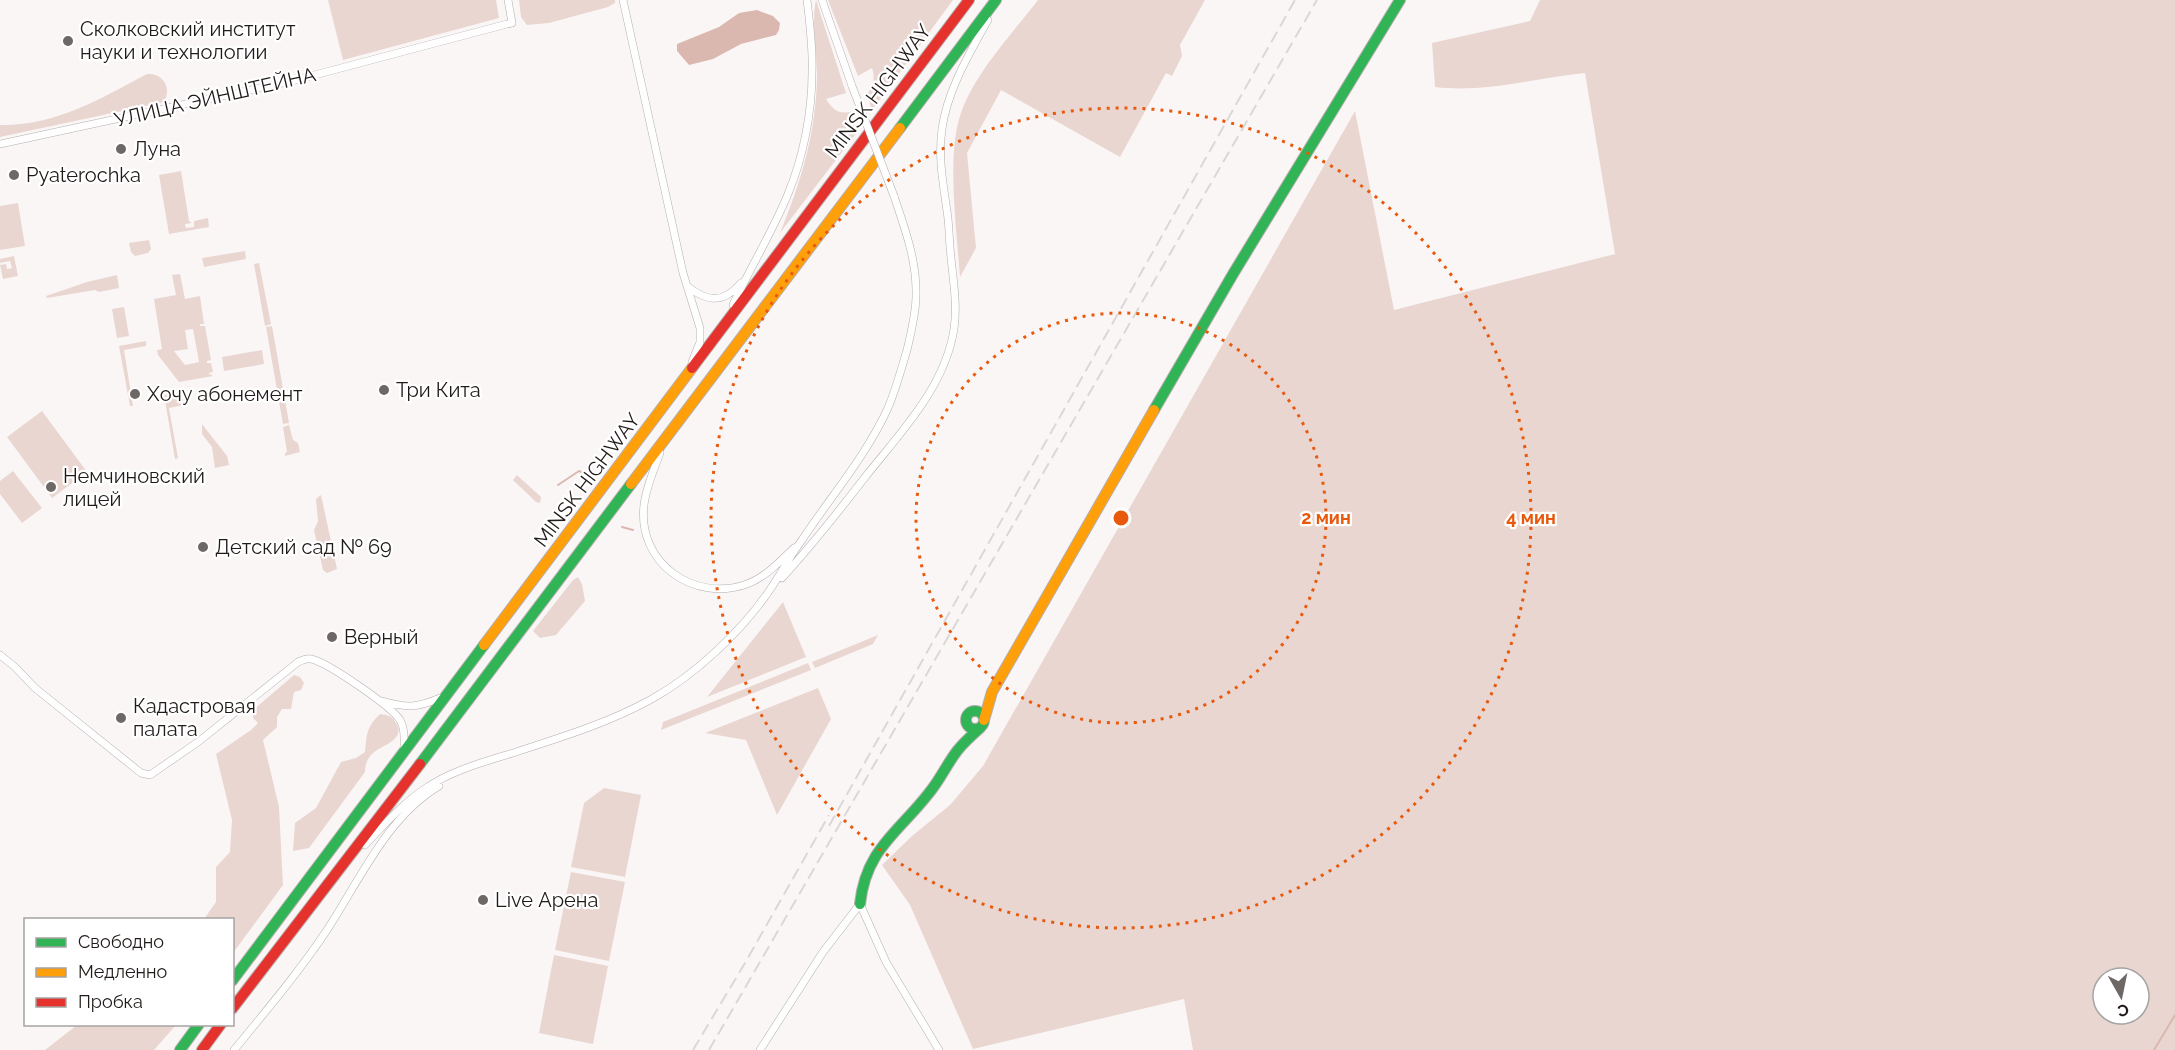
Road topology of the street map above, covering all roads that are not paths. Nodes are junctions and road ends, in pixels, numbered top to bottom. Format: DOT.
graph roads {
  1 [pos="508,0"];
  2 [pos="623,0"];
  3 [pos="807,0"];
  4 [pos="822,0"];
  5 [pos="969,0"];
  6 [pos="998,0"];
  7 [pos="1400,0"];
  8 [pos="0,144"];
  9 [pos="747,275"];
  10 [pos="687,286"];
  11 [pos="721,331"];
  12 [pos="685,379"];
  13 [pos="668,433"];
  14 [pos="802,540"];
  15 [pos="768,592"];
  16 [pos="0,655"];
  17 [pos="992,692"];
  18 [pos="448,695"];
  19 [pos="380,700"];
  20 [pos="968,716"];
  21 [pos="982,724"];
  22 [pos="404,751"];
  23 [pos="957,752"];
  24 [pos="461,772"];
  25 [pos="333,880"];
  26 [pos="860,904"];
  27 [pos="234,978"];
  28 [pos="234,1006"];
  29 [pos="198,1026"];
  30 [pos="220,1026"];
  31 [pos="180,1050"];
  32 [pos="202,1050"];
  33 [pos="234,1050"];
  34 [pos="760,1050"];
  35 [pos="939,1050"];
  1 -- 8 [label="street, УЛИЦА ЭЙНШТЕЙНА"];
  2 -- 10 [label="street"];
  3 -- 9 [label="street"];
  4 -- 14 [label="street, bridge"];
  5 -- 11 [label="main road, MINSK HIGHWAY"];
  6 -- 13 [label="main road, MINSK HIGHWAY"];
  6 -- 15 [label="street"];
  7 -- 17 [label="main road"];
  9 -- 10 [label="street"];
  9 -- 11 [label="street"];
  10 -- 12 [label="street"];
  11 -- 12 [label="main road, MINSK HIGHWAY"];
  12 -- 18 [label="main road, MINSK HIGHWAY"];
  13 -- 14 [label="street"];
  13 -- 25 [label="main road, MINSK HIGHWAY"];
  14 -- 15 [label="street"];
  15 -- 24 [label="street"];
  16 -- 19 [label="street"];
  17 -- 20 [label="main road"];
  17 -- 21 [label="main road"];
  18 -- 19 [label="street"];
  18 -- 22 [label="main road, MINSK HIGHWAY"];
  19 -- 22 [label="street"];
  20 -- 21 [label="main road"];
  20 -- 21 [label="main road"];
  20 -- 23 [label="main road"];
  21 -- 23 [label="main road"];
  22 -- 27 [label="main road, MINSK HIGHWAY"];
  23 -- 26 [label="main road"];
  24 -- 25 [label="street"];
  24 -- 33 [label="street"];
  25 -- 28 [label="main road, MINSK HIGHWAY"];
  26 -- 34 [label="street"];
  26 -- 35 [label="street"];
  29 -- 31 [label="main road"];
  30 -- 32 [label="main road"];
}
